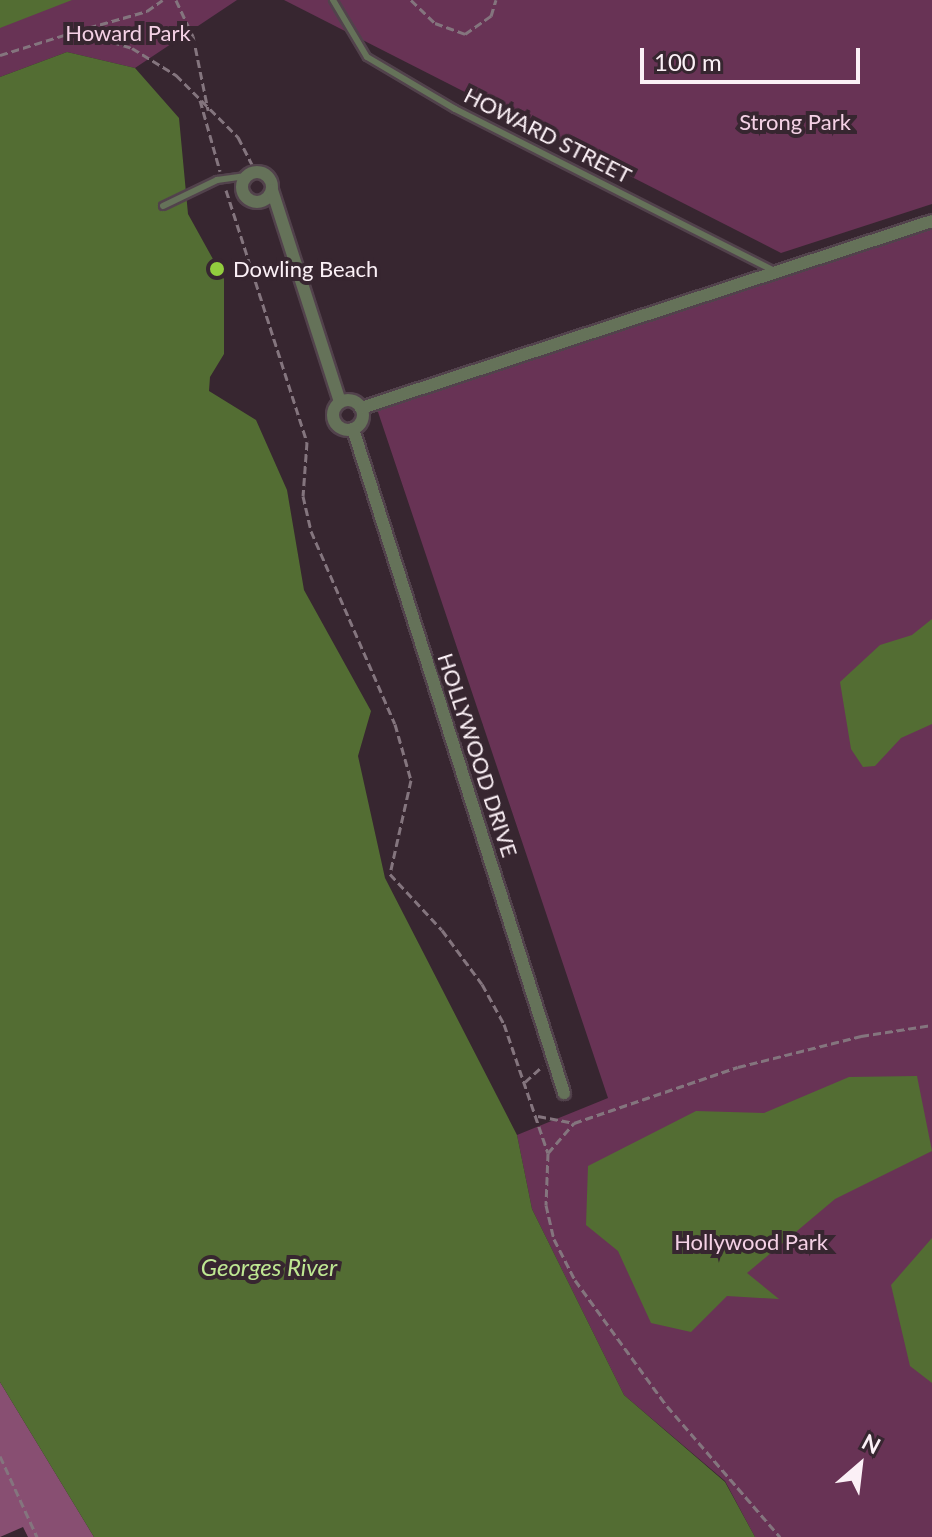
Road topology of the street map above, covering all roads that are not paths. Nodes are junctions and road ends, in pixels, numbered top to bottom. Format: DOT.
graph roads {
  1 [pos="333,0"];
  2 [pos="250,174"];
  3 [pos="272,190"];
  4 [pos="163,206"];
  5 [pos="932,221"];
  6 [pos="775,271"];
  7 [pos="340,402"];
  8 [pos="361,408"];
  9 [pos="353,429"];
  10 [pos="564,1093"];
  1 -- 6 [label="lane, HOWARD STREET"];
  2 -- 3 [label="street"];
  2 -- 3 [label="street"];
  2 -- 4 [label="lane"];
  3 -- 7 [label="street"];
  5 -- 6 [label="street"];
  6 -- 8 [label="street"];
  7 -- 8 [label="street"];
  7 -- 9 [label="street"];
  8 -- 9 [label="street"];
  9 -- 10 [label="street, HOLLYWOOD DRIVE"];
}
